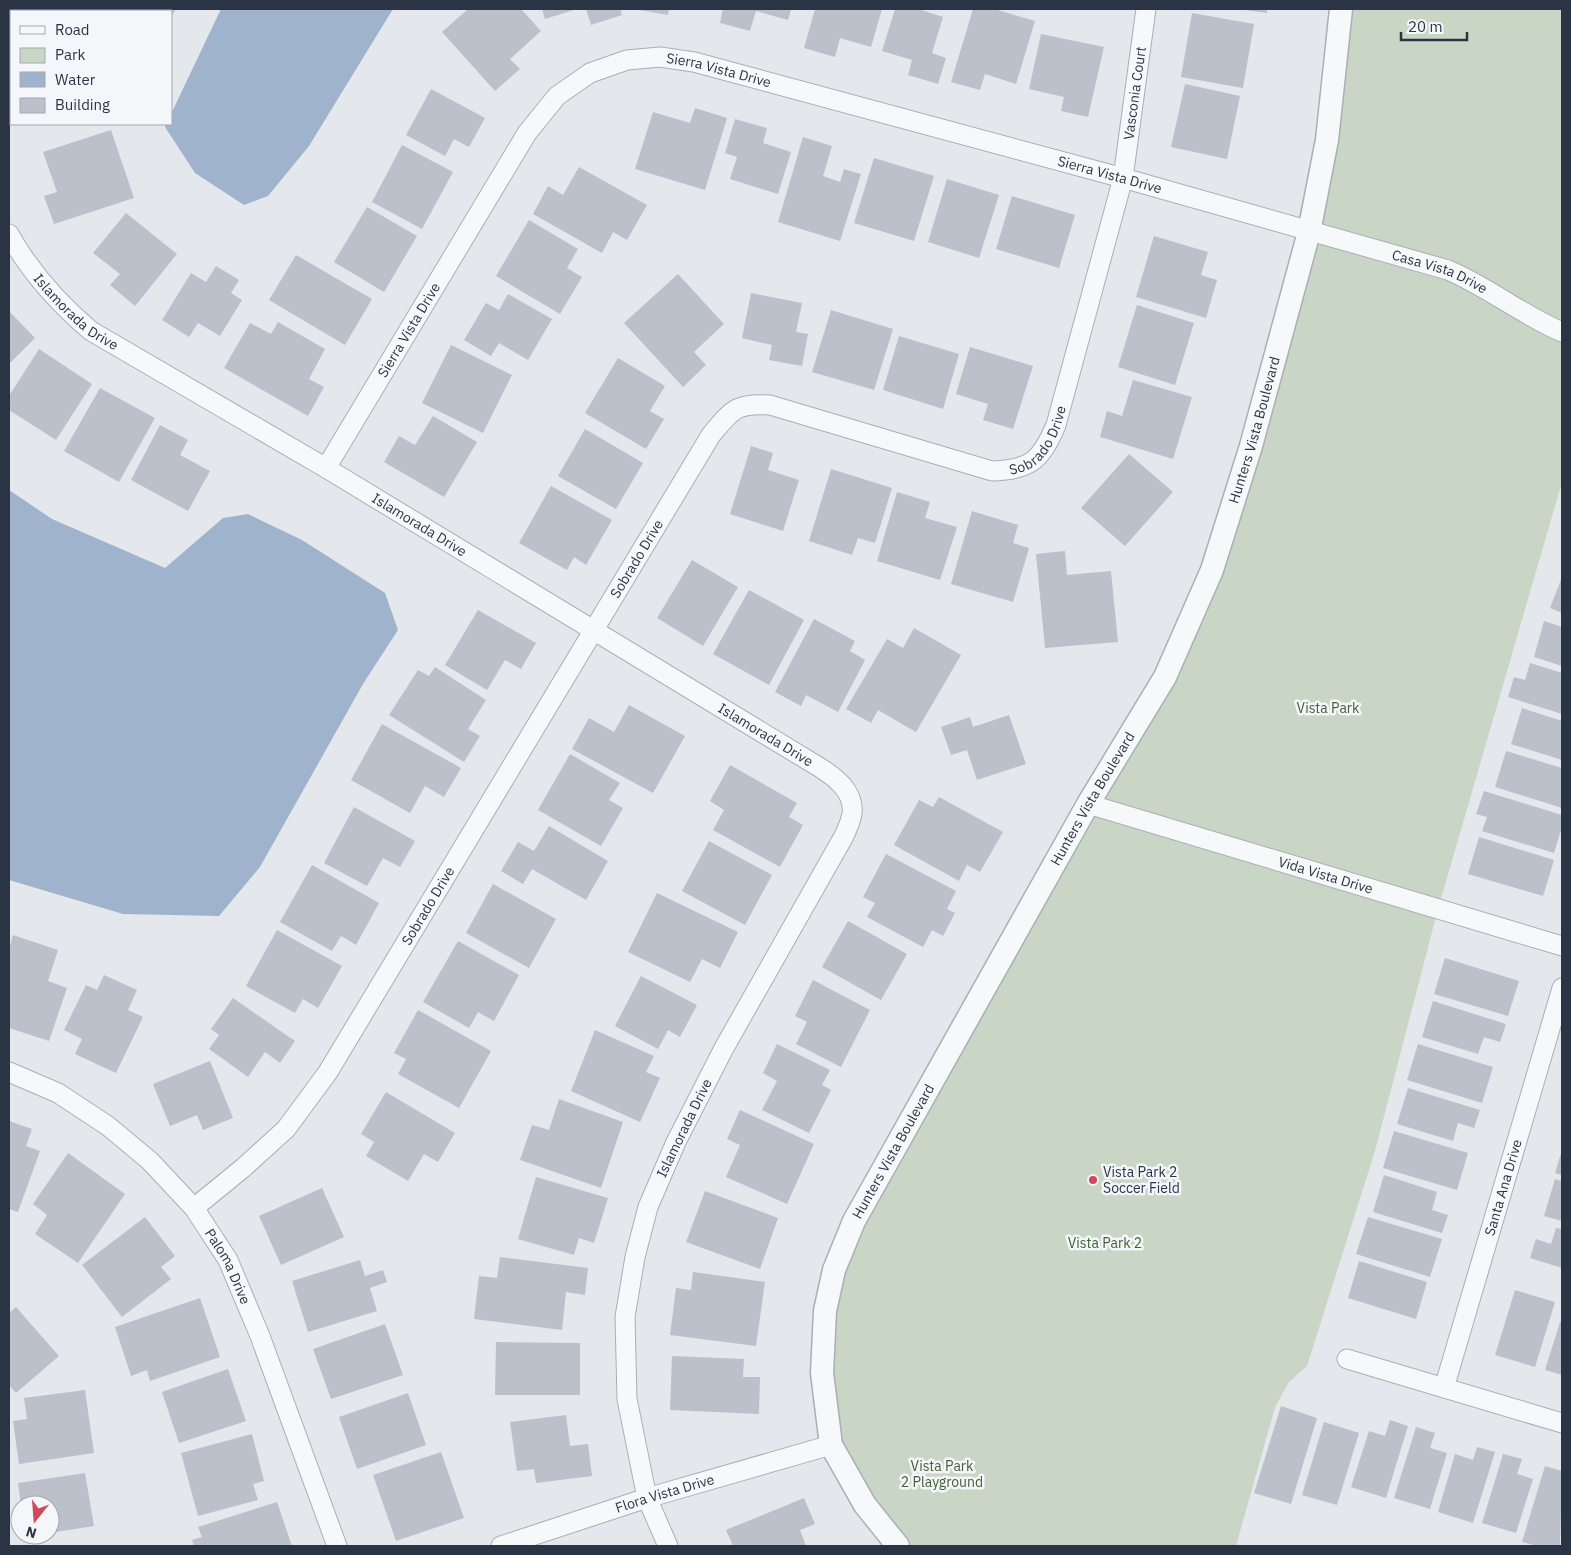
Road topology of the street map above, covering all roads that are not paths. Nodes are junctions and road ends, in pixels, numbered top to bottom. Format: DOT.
graph roads {
  1 [pos="1146,9"];
  2 [pos="1341,9"];
  3 [pos="1123,178"];
  4 [pos="1309,232"];
  5 [pos="9,234"];
  6 [pos="1562,332"];
  7 [pos="326,468"];
  8 [pos="594,629"];
  9 [pos="1088,804"];
  10 [pos="1562,946"];
  11 [pos="1562,988"];
  12 [pos="9,1072"];
  13 [pos="194,1208"];
  14 [pos="1347,1359"];
  15 [pos="1444,1388"];
  16 [pos="1562,1423"];
  17 [pos="832,1445"];
  18 [pos="647,1498"];
  19 [pos="337,1546"];
  20 [pos="501,1546"];
  21 [pos="668,1546"];
  22 [pos="898,1546"];
  1 -- 3 [label="street, Vasconia Court"];
  2 -- 4 [label="street, Hunters Vista Boulevard"];
  3 -- 4 [label="street, Sierra Vista Drive"];
  3 -- 7 [label="street, Sierra Vista Drive"];
  3 -- 8 [label="street, Sobrado Drive"];
  4 -- 6 [label="street, Casa Vista Drive"];
  4 -- 9 [label="street, Hunters Vista Boulevard"];
  5 -- 7 [label="street, Islamorada Drive"];
  7 -- 8 [label="street, Islamorada Drive"];
  8 -- 13 [label="street, Sobrado Drive"];
  8 -- 18 [label="street, Islamorada Drive"];
  9 -- 10 [label="street, Vida Vista Drive"];
  9 -- 17 [label="street, Hunters Vista Boulevard"];
  11 -- 15 [label="street, Santa Ana Drive"];
  12 -- 13 [label="street, Paloma Drive"];
  13 -- 19 [label="street, Paloma Drive"];
  14 -- 15 [label="street"];
  15 -- 16 [label="street"];
  17 -- 18 [label="street, Flora Vista Drive"];
  17 -- 22 [label="street, Hunters Vista Boulevard"];
  18 -- 20 [label="street, Flora Vista Drive"];
  18 -- 21 [label="street, Islamorada Drive"];
}
